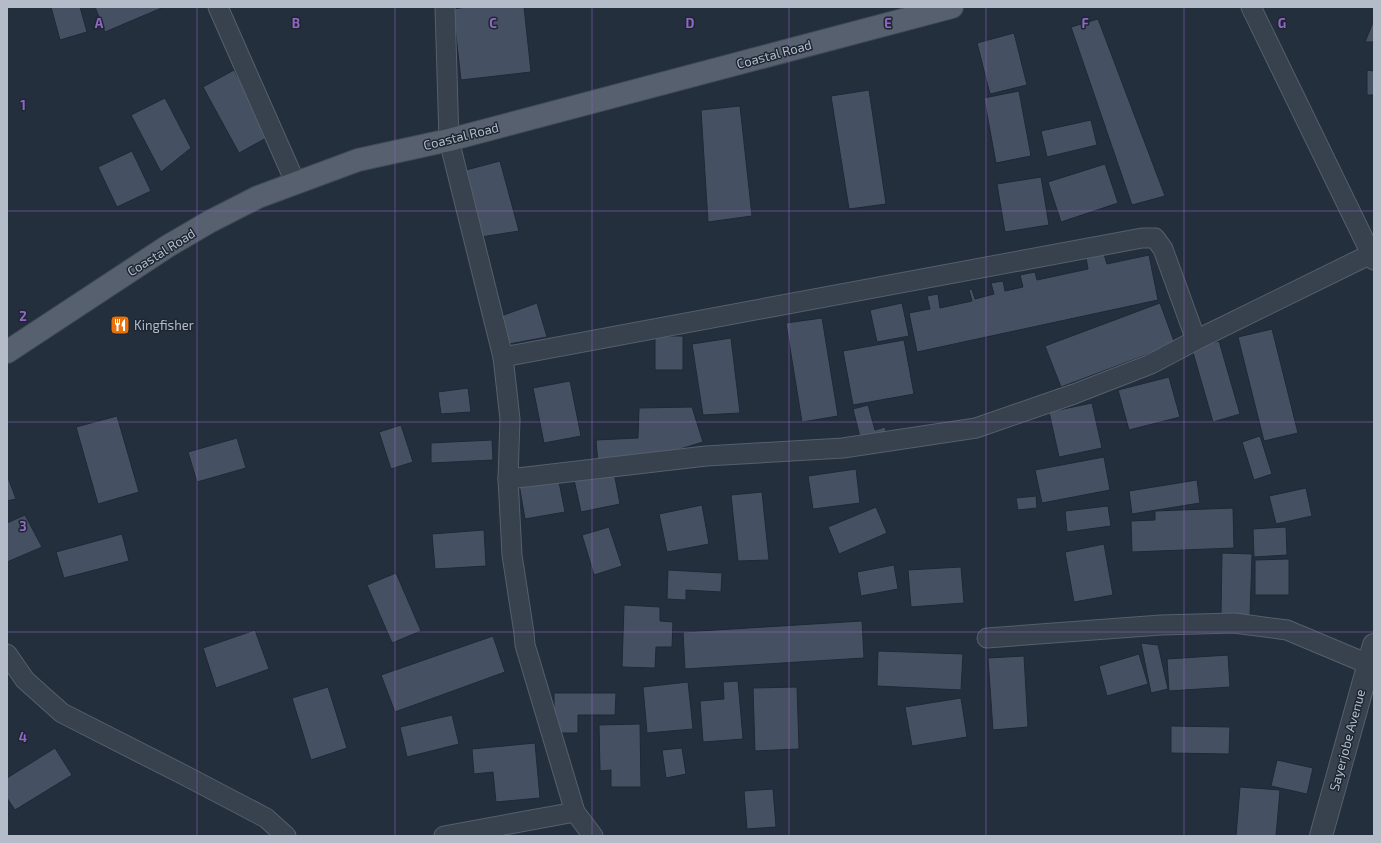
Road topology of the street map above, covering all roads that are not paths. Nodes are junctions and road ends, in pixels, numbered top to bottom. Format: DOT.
graph roads {
  1 [pos="218,7"];
  2 [pos="445,7"];
  3 [pos="952,7"];
  4 [pos="1251,7"];
  5 [pos="449,140"];
  6 [pos="296,184"];
  7 [pos="1373,257"];
  8 [pos="1196,340"];
  9 [pos="7,352"];
  10 [pos="503,356"];
  11 [pos="508,480"];
  12 [pos="987,638"];
  13 [pos="7,654"];
  14 [pos="1371,655"];
  15 [pos="575,812"];
  16 [pos="286,836"];
  17 [pos="444,836"];
  18 [pos="593,836"];
  19 [pos="1321,836"];
  1 -- 6 [label="street"];
  2 -- 5 [label="street"];
  3 -- 5 [label="main road, Coastal Road"];
  4 -- 7 [label="street"];
  5 -- 6 [label="main road, Coastal Road"];
  5 -- 10 [label="street"];
  6 -- 9 [label="main road, Coastal Road"];
  7 -- 8 [label="street"];
  8 -- 10 [label="street"];
  8 -- 11 [label="street"];
  10 -- 11 [label="street"];
  11 -- 15 [label="street"];
  12 -- 14 [label="street"];
  13 -- 16 [label="street"];
  14 -- 19 [label="street, Sayerjobe Avenue"];
  15 -- 17 [label="street"];
  15 -- 18 [label="street"];
}
